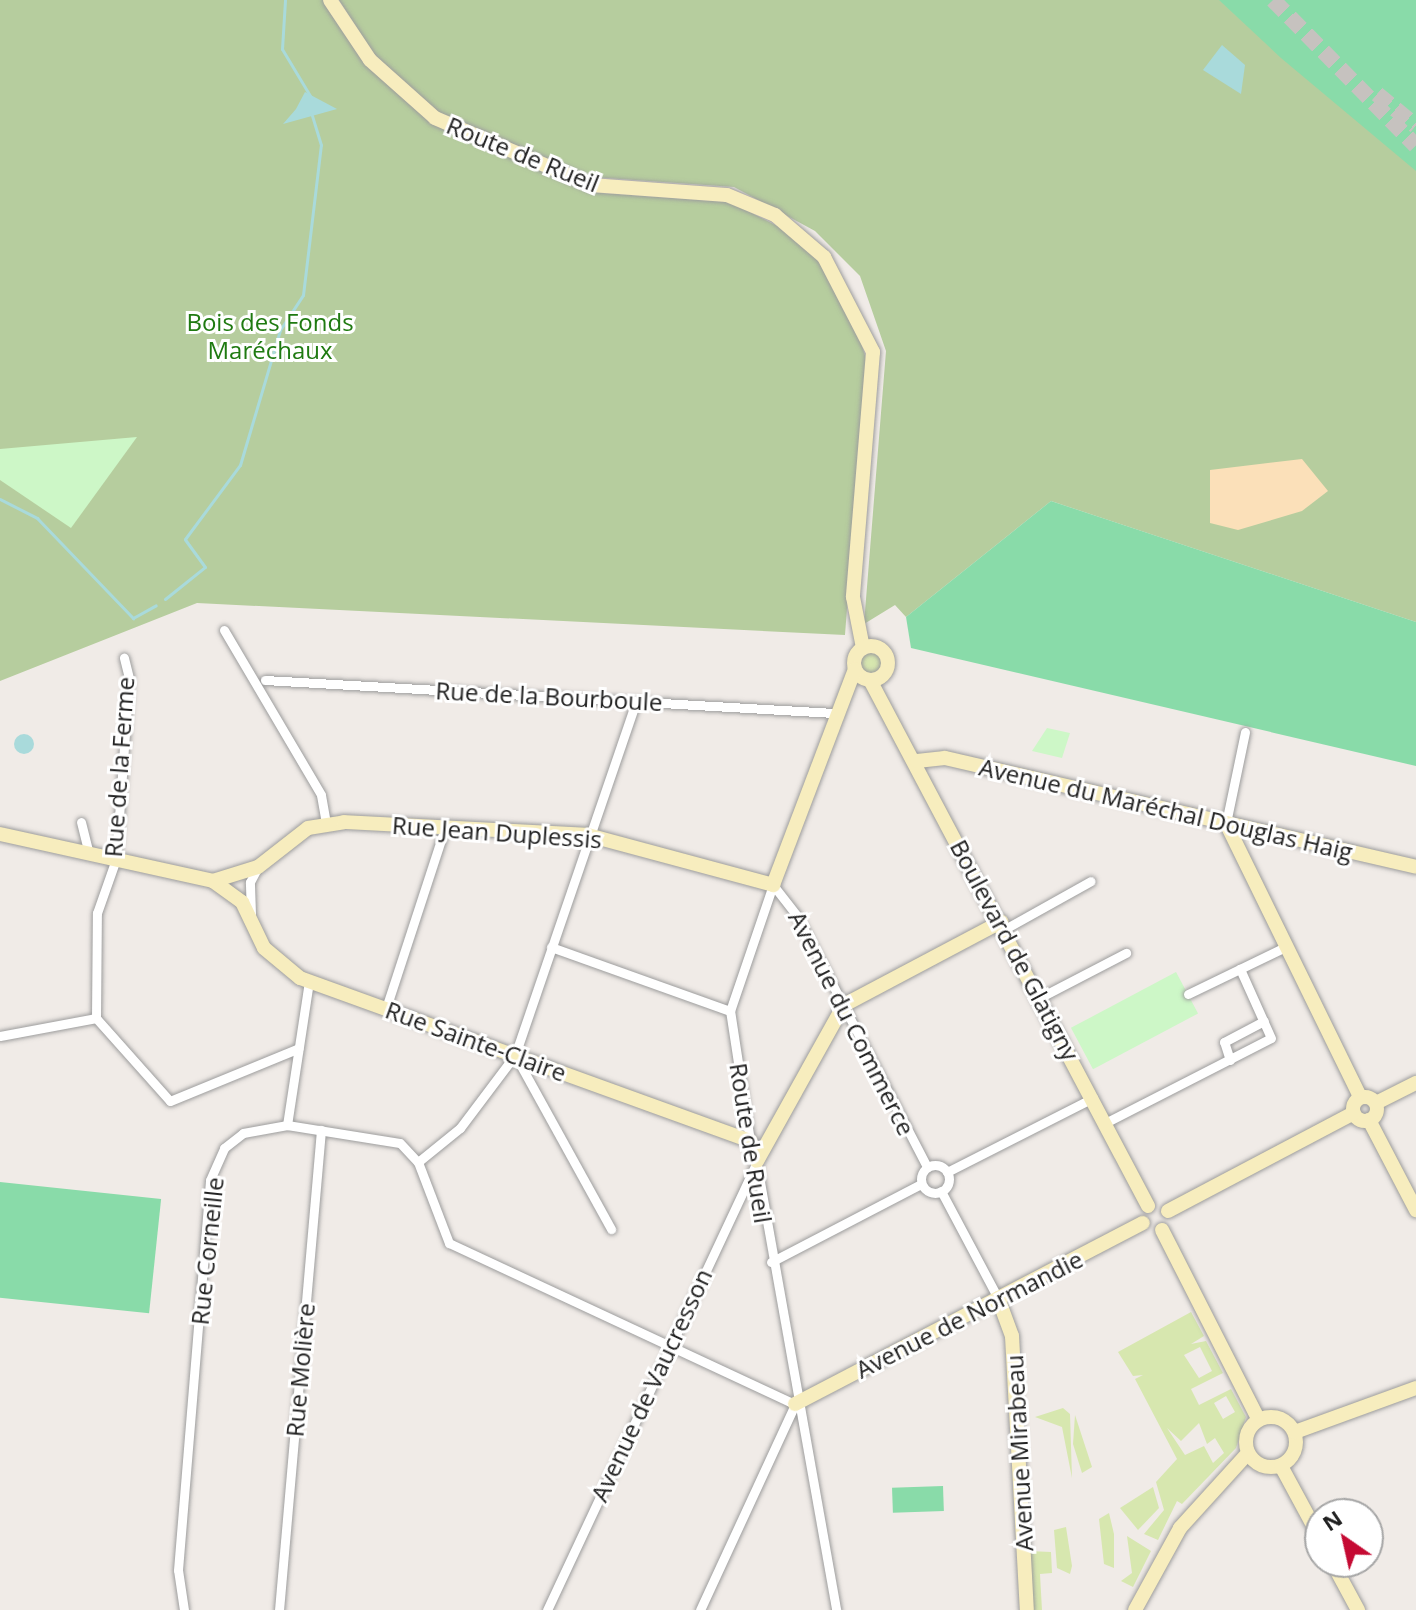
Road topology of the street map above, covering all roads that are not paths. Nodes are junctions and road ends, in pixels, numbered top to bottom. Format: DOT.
graph roads {
  1 [pos="330,0"];
  2 [pos="224,630"];
  3 [pos="863,648"];
  4 [pos="124,658"];
  5 [pos="868,676"];
  6 [pos="265,680"];
  7 [pos="636,701"];
  8 [pos="834,713"];
  9 [pos="1245,732"];
  10 [pos="917,761"];
  11 [pos="81,822"];
  12 [pos="1226,823"];
  13 [pos="326,824"];
  14 [pos="445,828"];
  15 [pos="0,834"];
  16 [pos="588,835"];
  17 [pos="89,854"];
  18 [pos="116,859"];
  19 [pos="258,867"];
  20 [pos="1416,867"];
  21 [pos="213,881"];
  22 [pos="1091,881"];
  23 [pos="773,885"];
  24 [pos="249,893"];
  25 [pos="252,921"];
  26 [pos="1003,926"];
  27 [pos="551,947"];
  28 [pos="1283,948"];
  29 [pos="1126,953"];
  30 [pos="1240,969"];
  31 [pos="309,982"];
  32 [pos="1188,994"];
  33 [pos="1041,997"];
  34 [pos="844,1005"];
  35 [pos="386,1008"];
  36 [pos="730,1011"];
  37 [pos="96,1018"];
  38 [pos="1264,1021"];
  39 [pos="0,1036"];
  40 [pos="299,1048"];
  41 [pos="515,1055"];
  42 [pos="1230,1060"];
  43 [pos="1416,1083"];
  44 [pos="1360,1097"];
  45 [pos="1093,1098"];
  46 [pos="1376,1103"];
  47 [pos="1354,1113"];
  48 [pos="1369,1120"];
  49 [pos="1105,1123"];
  50 [pos="287,1125"];
  51 [pos="321,1130"];
  52 [pos="755,1152"];
  53 [pos="418,1162"];
  54 [pos="927,1167"];
  55 [pos="947,1172"];
  56 [pos="921,1184"];
  57 [pos="941,1191"];
  58 [pos="1148,1206"];
  59 [pos="1416,1210"];
  60 [pos="1168,1211"];
  61 [pos="1143,1223"];
  62 [pos="611,1229"];
  63 [pos="1162,1230"];
  64 [pos="771,1262"];
  65 [pos="998,1298"];
  66 [pos="669,1346"];
  67 [pos="1416,1388"];
  68 [pos="795,1404"];
  69 [pos="1259,1420"];
  70 [pos="1295,1432"];
  71 [pos="1248,1453"];
  72 [pos="1281,1466"];
  73 [pos="1304,1508"];
  74 [pos="1341,1578"];
  75 [pos="184,1610"];
  76 [pos="279,1610"];
  77 [pos="547,1610"];
  78 [pos="700,1610"];
  79 [pos="836,1610"];
  80 [pos="1027,1610"];
  81 [pos="1135,1610"];
  82 [pos="1358,1610"];
  1 -- 3 [label="street, Route de Rueil"];
  2 -- 13 [label="street"];
  3 -- 5 [label="street"];
  3 -- 5 [label="street"];
  4 -- 18 [label="street, Rue de la Ferme"];
  5 -- 8 [label="street, Route de Rueil"];
  5 -- 10 [label="street, Boulevard de Glatigny"];
  6 -- 7 [label="street, Rue de la Bourboule"];
  7 -- 8 [label="street, Rue de la Bourboule"];
  7 -- 16 [label="street"];
  8 -- 23 [label="street, Route de Rueil"];
  9 -- 12 [label="street"];
  10 -- 12 [label="street, Avenue du Maréchal Douglas Haig"];
  10 -- 26 [label="street, Boulevard de Glatigny"];
  11 -- 17 [label="street"];
  12 -- 20 [label="street, Avenue du Maréchal Douglas Haig"];
  12 -- 28 [label="street"];
  13 -- 14 [label="street, Rue Jean Duplessis"];
  13 -- 19 [label="street, Rue Jean Duplessis"];
  14 -- 16 [label="street, Rue Jean Duplessis"];
  14 -- 35 [label="street"];
  15 -- 17 [label="street"];
  16 -- 23 [label="street, Rue Jean Duplessis"];
  16 -- 27 [label="street"];
  17 -- 18 [label="street"];
  18 -- 21 [label="street"];
  18 -- 37 [label="street, Rue de la Ferme"];
  19 -- 21 [label="street"];
  19 -- 24 [label="street, Rue Jean Duplessis"];
  21 -- 25 [label="street"];
  22 -- 26 [label="street"];
  23 -- 34 [label="street, Avenue du Commerce"];
  23 -- 36 [label="street, Route de Rueil"];
  24 -- 25 [label="street, Rue Sainte-Claire"];
  25 -- 31 [label="street, Rue Sainte-Claire"];
  26 -- 33 [label="street, Boulevard de Glatigny"];
  26 -- 34 [label="street"];
  27 -- 36 [label="street"];
  27 -- 41 [label="street"];
  28 -- 30 [label="street"];
  28 -- 44 [label="street"];
  29 -- 33 [label="street"];
  30 -- 32 [label="street"];
  30 -- 38 [label="street"];
  31 -- 35 [label="street, Rue Sainte-Claire"];
  31 -- 40 [label="street"];
  33 -- 45 [label="street, Boulevard de Glatigny"];
  34 -- 52 [label="street"];
  34 -- 54 [label="street, Avenue du Commerce"];
  35 -- 41 [label="street, Rue Sainte-Claire"];
  36 -- 52 [label="street, Route de Rueil"];
  37 -- 39 [label="street"];
  37 -- 40 [label="street"];
  38 -- 42 [label="street"];
  38 -- 42 [label="street"];
  40 -- 50 [label="street"];
  41 -- 52 [label="street, Rue Sainte-Claire"];
  41 -- 53 [label="street"];
  41 -- 62 [label="street"];
  42 -- 49 [label="street"];
  43 -- 46 [label="street"];
  44 -- 46 [label="street"];
  44 -- 47 [label="street"];
  45 -- 49 [label="street, Boulevard de Glatigny"];
  45 -- 55 [label="street"];
  46 -- 48 [label="street"];
  47 -- 48 [label="street"];
  47 -- 60 [label="street"];
  48 -- 59 [label="street"];
  49 -- 58 [label="street, Boulevard de Glatigny"];
  50 -- 51 [label="street, Rue Corneille"];
  50 -- 75 [label="street, Rue Corneille"];
  51 -- 53 [label="street, Rue Corneille"];
  51 -- 76 [label="street, Rue Molière"];
  52 -- 64 [label="street, Route de Rueil"];
  52 -- 66 [label="street, Avenue de Vaucresson"];
  53 -- 66 [label="street"];
  54 -- 55 [label="street"];
  54 -- 56 [label="street"];
  55 -- 57 [label="street"];
  56 -- 57 [label="street"];
  56 -- 64 [label="street"];
  57 -- 65 [label="street"];
  58 -- 60 [label="street"];
  58 -- 61 [label="street"];
  60 -- 63 [label="street"];
  61 -- 63 [label="street"];
  61 -- 65 [label="street, Avenue de Normandie"];
  63 -- 69 [label="street"];
  64 -- 68 [label="street, Route de Rueil"];
  65 -- 68 [label="street, Avenue de Normandie"];
  65 -- 80 [label="street, Avenue Mirabeau"];
  66 -- 68 [label="street"];
  66 -- 77 [label="street, Avenue de Vaucresson"];
  67 -- 70 [label="street"];
  68 -- 78 [label="street"];
  68 -- 79 [label="street, Route de Rueil"];
  69 -- 70 [label="street"];
  69 -- 71 [label="street"];
  70 -- 72 [label="street"];
  71 -- 72 [label="street"];
  71 -- 81 [label="street"];
  72 -- 73 [label="street"];
  74 -- 82 [label="street"];
}
